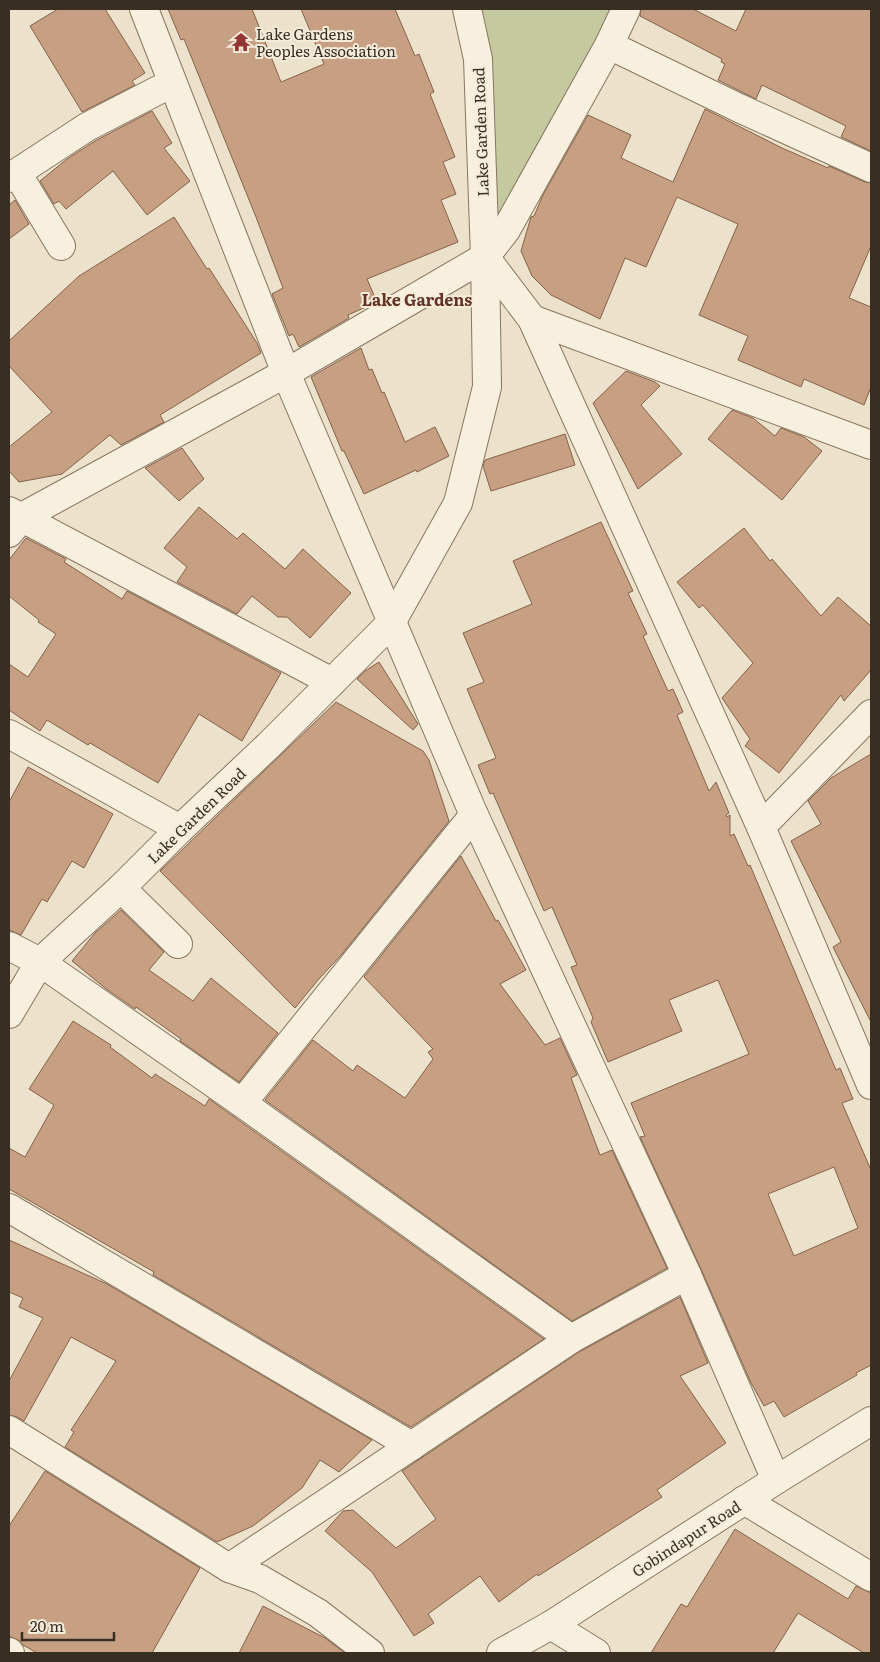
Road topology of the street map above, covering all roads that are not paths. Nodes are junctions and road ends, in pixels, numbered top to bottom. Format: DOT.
graph roads {
  1 [pos="144,9"];
  2 [pos="467,9"];
  3 [pos="626,9"];
  4 [pos="609,45"];
  5 [pos="172,82"];
  6 [pos="871,168"];
  7 [pos="13,176"];
  8 [pos="61,246"];
  9 [pos="485,257"];
  10 [pos="532,319"];
  11 [pos="286,373"];
  12 [pos="871,445"];
  13 [pos="13,521"];
  14 [pos="391,623"];
  15 [pos="332,682"];
  16 [pos="871,714"];
  17 [pos="9,734"];
  18 [pos="474,815"];
  19 [pos="761,826"];
  20 [pos="180,829"];
  21 [pos="121,888"];
  22 [pos="178,944"];
  23 [pos="9,946"];
  24 [pos="40,962"];
  25 [pos="9,1014"];
  26 [pos="871,1085"];
  27 [pos="242,1103"];
  28 [pos="9,1208"];
  29 [pos="687,1275"];
  30 [pos="571,1339"];
  31 [pos="871,1421"];
  32 [pos="9,1430"];
  33 [pos="412,1446"];
  34 [pos="776,1480"];
  35 [pos="744,1500"];
  36 [pos="229,1568"];
  37 [pos="871,1577"];
  38 [pos="551,1625"];
  39 [pos="370,1653"];
  40 [pos="501,1653"];
  41 [pos="596,1653"];
  1 -- 5 [label="street"];
  2 -- 9 [label="street, Lake Garden Road"];
  3 -- 4 [label="street"];
  4 -- 6 [label="street"];
  4 -- 9 [label="street"];
  5 -- 7 [label="street"];
  5 -- 11 [label="street"];
  7 -- 8 [label="street"];
  9 -- 10 [label="street"];
  9 -- 11 [label="street"];
  9 -- 14 [label="street, Lake Garden Road"];
  10 -- 12 [label="street"];
  10 -- 19 [label="street"];
  11 -- 13 [label="street"];
  11 -- 14 [label="street"];
  13 -- 15 [label="street"];
  14 -- 15 [label="street, Lake Garden Road"];
  14 -- 18 [label="street"];
  15 -- 20 [label="street, Lake Garden Road"];
  16 -- 19 [label="street"];
  17 -- 20 [label="street"];
  18 -- 27 [label="street"];
  18 -- 29 [label="street"];
  19 -- 26 [label="street"];
  20 -- 21 [label="street, Lake Garden Road"];
  21 -- 22 [label="street"];
  21 -- 24 [label="street, Lake Garden Road"];
  23 -- 24 [label="street"];
  24 -- 25 [label="street, Lake Garden Road"];
  24 -- 27 [label="street"];
  27 -- 30 [label="street"];
  28 -- 33 [label="street"];
  29 -- 30 [label="street"];
  29 -- 34 [label="street"];
  30 -- 33 [label="street"];
  31 -- 34 [label="street, Gobindapur Road"];
  32 -- 36 [label="street"];
  33 -- 36 [label="street"];
  34 -- 35 [label="street, Gobindapur Road"];
  35 -- 37 [label="street"];
  35 -- 38 [label="street, Gobindapur Road"];
  36 -- 39 [label="street"];
  38 -- 40 [label="street, Gobindapur Road"];
  38 -- 41 [label="street"];
}
